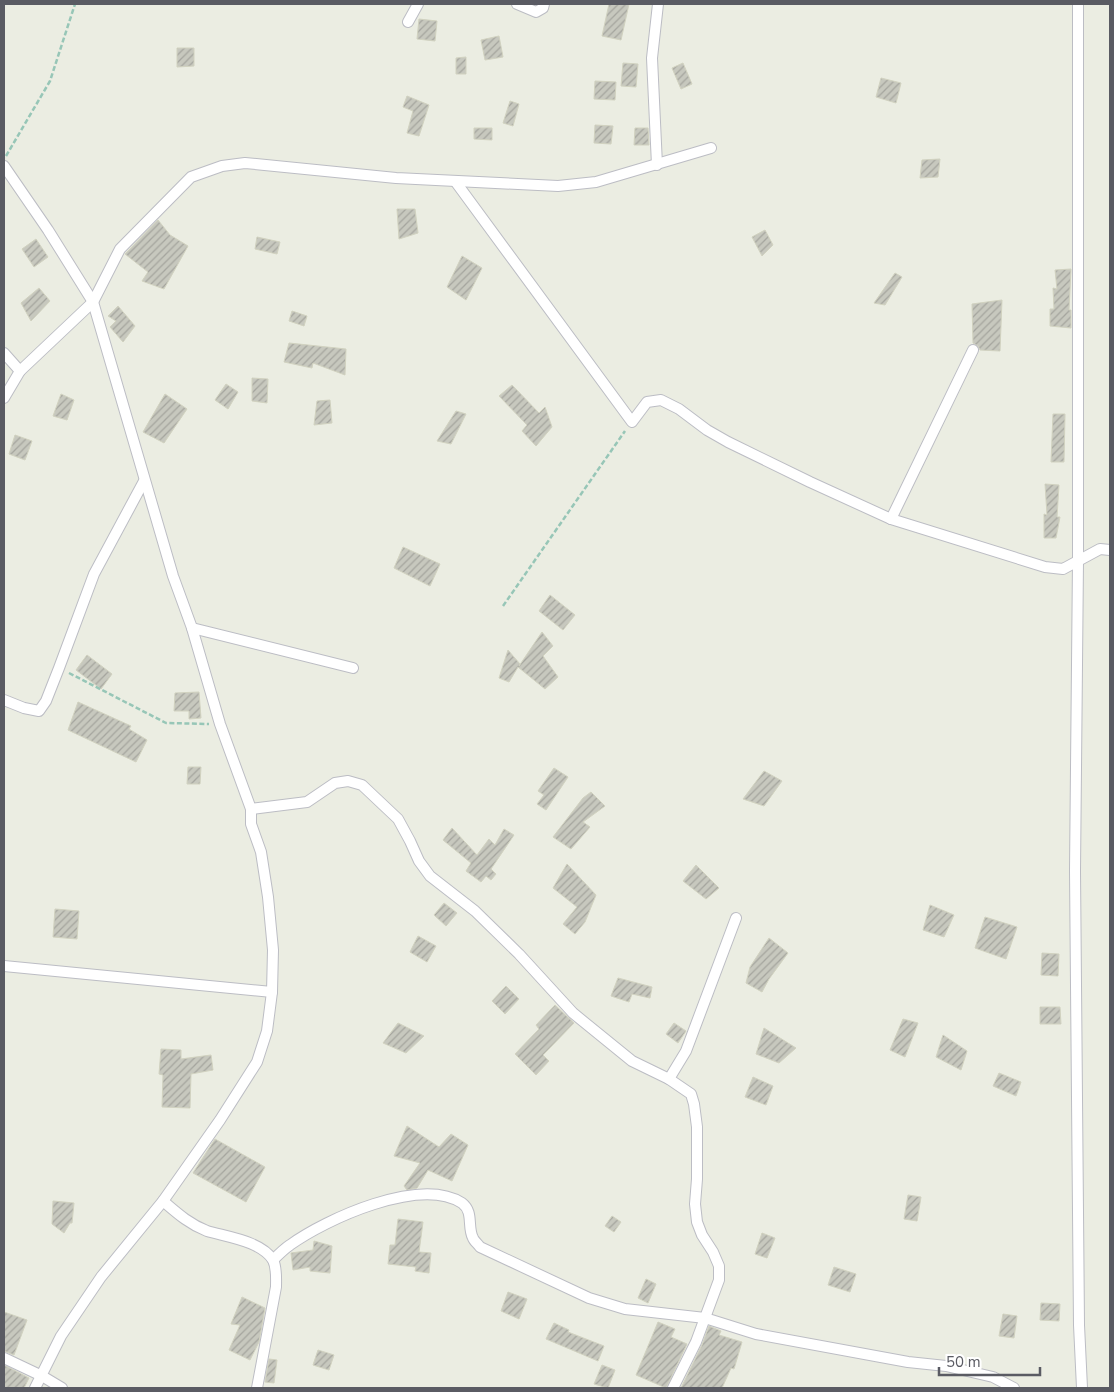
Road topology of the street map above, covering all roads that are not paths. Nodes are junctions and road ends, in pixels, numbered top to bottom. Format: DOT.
graph roads {
  1 [pos="418,4"];
  2 [pos="517,4"];
  3 [pos="544,4"];
  4 [pos="658,4"];
  5 [pos="1078,4"];
  6 [pos="408,22"];
  7 [pos="711,148"];
  8 [pos="657,165"];
  9 [pos="4,166"];
  10 [pos="455,181"];
  11 [pos="93,302"];
  12 [pos="973,350"];
  13 [pos="4,353"];
  14 [pos="20,371"];
  15 [pos="4,398"];
  16 [pos="144,480"];
  17 [pos="891,519"];
  18 [pos="1110,550"];
  19 [pos="1078,561"];
  20 [pos="192,628"];
  21 [pos="353,668"];
  22 [pos="4,700"];
  23 [pos="250,808"];
  24 [pos="736,918"];
  25 [pos="4,966"];
  26 [pos="272,992"];
  27 [pos="669,1079"];
  28 [pos="163,1201"];
  29 [pos="273,1260"];
  30 [pos="705,1318"];
  31 [pos="4,1358"];
  32 [pos="42,1376"];
  33 [pos="35,1388"];
  34 [pos="62,1388"];
  35 [pos="257,1388"];
  36 [pos="673,1388"];
  37 [pos="1014,1388"];
  38 [pos="1082,1388"];
  1 -- 6 [label="street"];
  2 -- 3 [label="street"];
  4 -- 8 [label="street"];
  5 -- 19 [label="street"];
  7 -- 8 [label="street"];
  8 -- 10 [label="street"];
  9 -- 11 [label="street"];
  10 -- 11 [label="street"];
  10 -- 17 [label="street"];
  11 -- 14 [label="street"];
  11 -- 16 [label="street"];
  12 -- 17 [label="street"];
  13 -- 14 [label="street"];
  14 -- 15 [label="street"];
  16 -- 20 [label="street"];
  16 -- 22 [label="street"];
  17 -- 19 [label="street"];
  18 -- 19 [label="street"];
  19 -- 38 [label="street"];
  20 -- 21 [label="street"];
  20 -- 23 [label="street"];
  23 -- 26 [label="street"];
  23 -- 27 [label="street"];
  24 -- 27 [label="street"];
  25 -- 26 [label="street"];
  26 -- 28 [label="street"];
  27 -- 30 [label="street"];
  28 -- 29 [label="street"];
  28 -- 32 [label="street"];
  29 -- 30 [label="street"];
  29 -- 35 [label="street"];
  30 -- 36 [label="street"];
  30 -- 37 [label="street"];
  31 -- 32 [label="street"];
  32 -- 33 [label="street"];
  32 -- 34 [label="street"];
}
